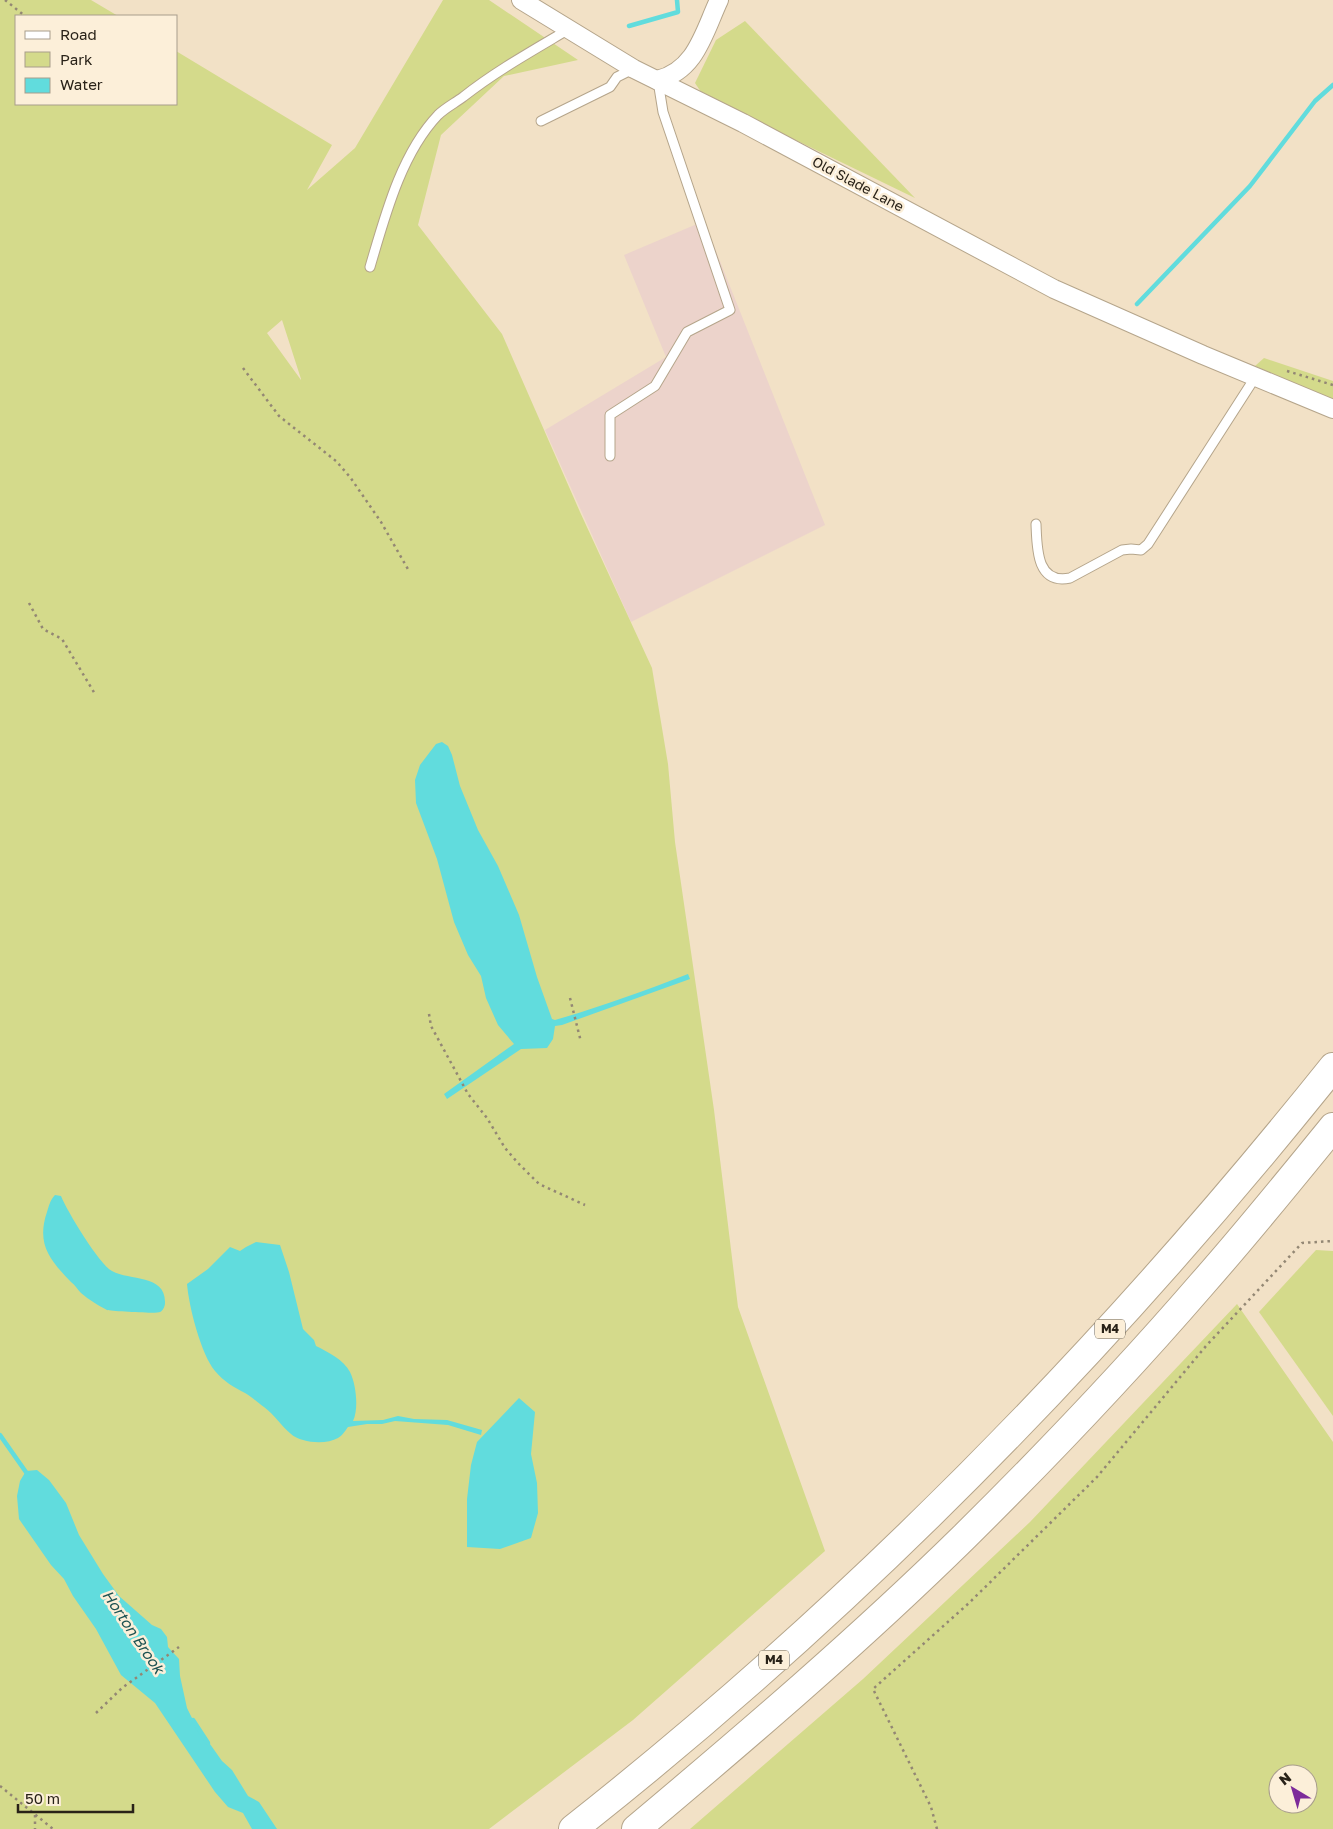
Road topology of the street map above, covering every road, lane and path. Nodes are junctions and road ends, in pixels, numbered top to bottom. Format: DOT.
graph roads {
  1 [pos="5,0"];
  2 [pos="521,0"];
  3 [pos="718,0"];
  4 [pos="24,15"];
  5 [pos="569,29"];
  6 [pos="634,69"];
  7 [pos="657,80"];
  8 [pos="541,121"];
  9 [pos="370,267"];
  10 [pos="243,368"];
  11 [pos="1256,376"];
  12 [pos="1333,409"];
  13 [pos="610,456"];
  14 [pos="1036,524"];
  15 [pos="409,571"];
  16 [pos="29,602"];
  17 [pos="95,694"];
  18 [pos="570,998"];
  19 [pos="429,1014"];
  20 [pos="581,1042"];
  21 [pos="1333,1068"];
  22 [pos="1333,1127"];
  23 [pos="585,1205"];
  24 [pos="1333,1241"];
  25 [pos="179,1647"];
  26 [pos="96,1713"];
  27 [pos="0,1786"];
  28 [pos="35,1815"];
  29 [pos="35,1829"];
  30 [pos="53,1829"];
  31 [pos="573,1829"];
  32 [pos="636,1829"];
  33 [pos="937,1829"];
  1 -- 4 [label="path"];
  2 -- 5 [label="street, Old Slade Lane"];
  3 -- 7 [label="street"];
  5 -- 6 [label="street, Old Slade Lane"];
  5 -- 9 [label="lane"];
  6 -- 7 [label="street, Old Slade Lane"];
  6 -- 8 [label="lane"];
  7 -- 11 [label="street, Old Slade Lane"];
  7 -- 13 [label="lane"];
  10 -- 15 [label="path"];
  11 -- 12 [label="street, Old Slade Lane"];
  11 -- 14 [label="lane"];
  16 -- 17 [label="path"];
  18 -- 20 [label="path"];
  19 -- 23 [label="path"];
  21 -- 31 [label="highway, M4"];
  22 -- 32 [label="highway"];
  24 -- 33 [label="path"];
  25 -- 26 [label="path"];
  27 -- 28 [label="path"];
  28 -- 29 [label="path"];
  28 -- 30 [label="path"];
}
